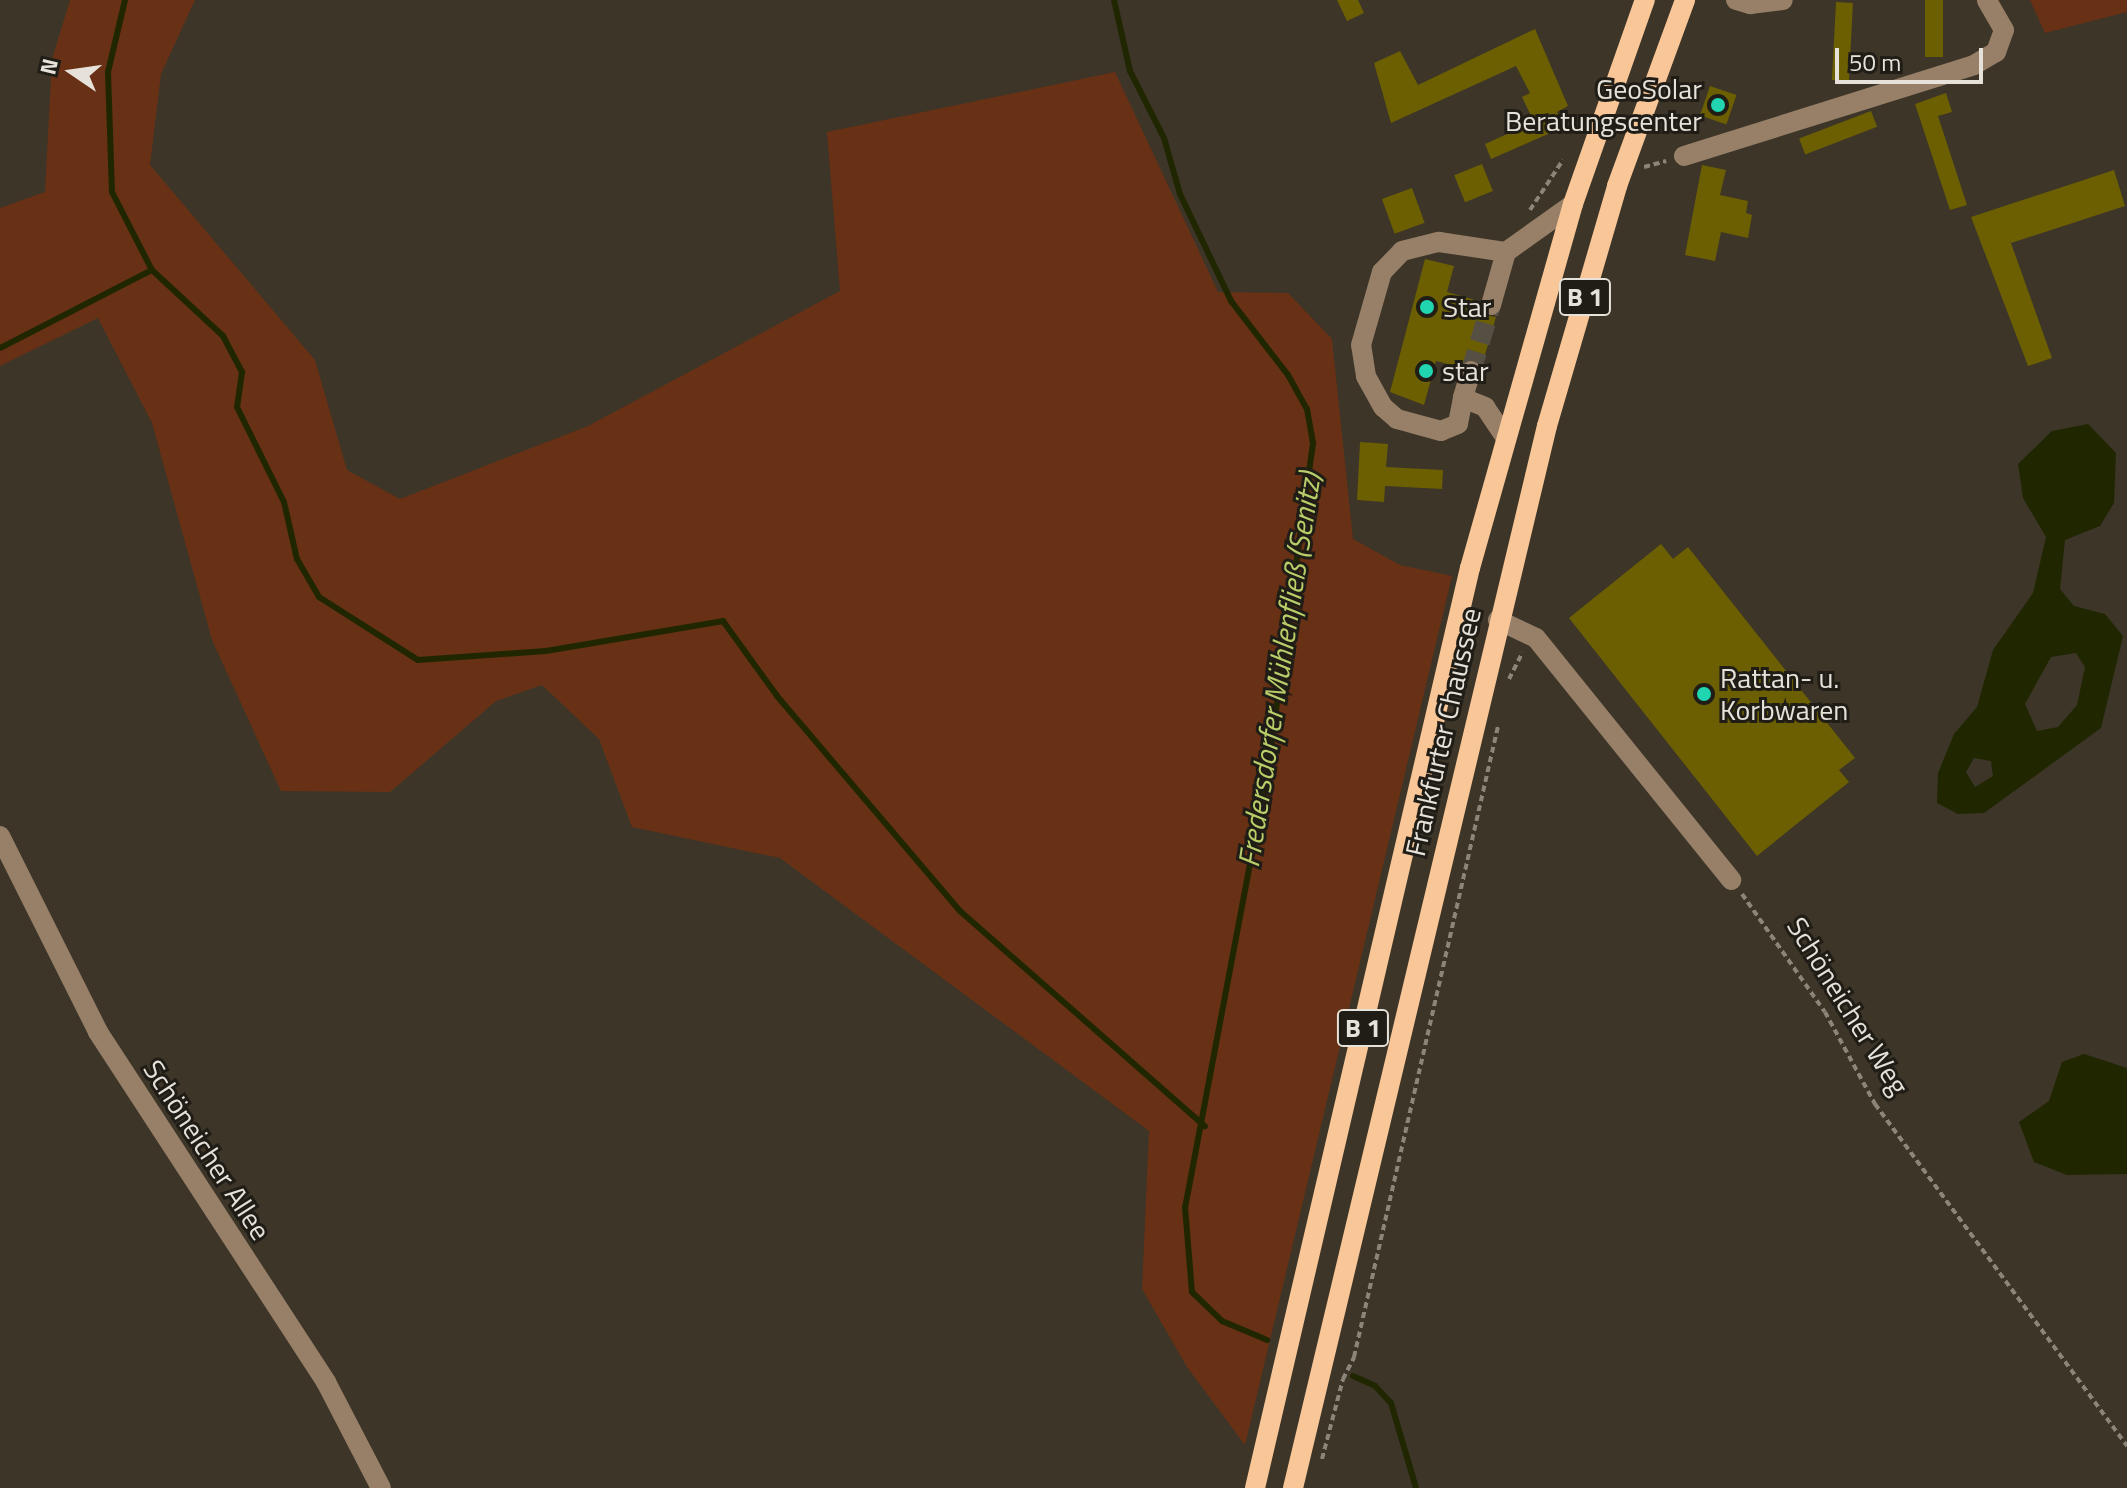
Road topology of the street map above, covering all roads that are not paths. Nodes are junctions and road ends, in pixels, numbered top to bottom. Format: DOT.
graph roads {
  1 [pos="1645,0"];
  2 [pos="1685,0"];
  3 [pos="1736,0"];
  4 [pos="1783,0"];
  5 [pos="1987,0"];
  6 [pos="1684,156"];
  7 [pos="1573,204"];
  8 [pos="1514,246"];
  9 [pos="1491,305"];
  10 [pos="1471,371"];
  11 [pos="1463,398"];
  12 [pos="1505,437"];
  13 [pos="1498,620"];
  14 [pos="0,836"];
  15 [pos="1731,880"];
  16 [pos="381,1488"];
  17 [pos="1255,1488"];
  18 [pos="1293,1488"];
  1 -- 7 [label="main road, Frankfurter Chaussee / B 1"];
  2 -- 13 [label="main road, Frankfurter Chaussee / B 1"];
  3 -- 4 [label="street"];
  5 -- 6 [label="street"];
  7 -- 8 [label="street"];
  7 -- 12 [label="main road, Frankfurter Chaussee / B 1"];
  8 -- 9 [label="street"];
  8 -- 11 [label="street"];
  10 -- 11 [label="street"];
  11 -- 12 [label="street"];
  12 -- 17 [label="main road, Frankfurter Chaussee / B 1"];
  13 -- 15 [label="street"];
  13 -- 18 [label="main road, Frankfurter Chaussee / B 1"];
  14 -- 16 [label="street, Schöneicher Allee"];
}
